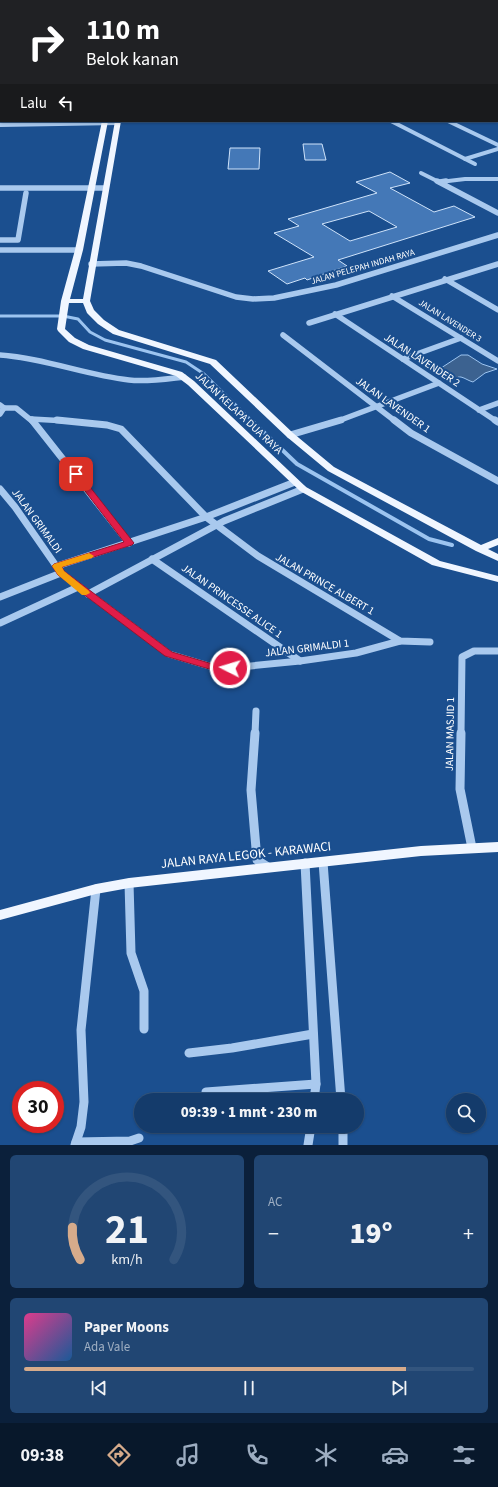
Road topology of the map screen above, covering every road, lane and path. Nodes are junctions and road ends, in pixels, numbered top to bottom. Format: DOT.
graph roads {
  1 [pos="105,122"];
  2 [pos="118,122"];
  3 [pos="393,122"];
  4 [pos="450,122"];
  5 [pos="0,124"];
  6 [pos="498,145"];
  7 [pos="498,149"];
  8 [pos="465,159"];
  9 [pos="475,164"];
  10 [pos="421,173"];
  11 [pos="498,179"];
  12 [pos="440,182"];
  13 [pos="0,188"];
  14 [pos="91,188"];
  15 [pos="105,188"];
  16 [pos="26,193"];
  17 [pos="498,213"];
  18 [pos="498,235"];
  19 [pos="0,240"];
  20 [pos="0,250"];
  21 [pos="79,250"];
  22 [pos="91,264"];
  23 [pos="498,264"];
  24 [pos="445,279"];
  25 [pos="392,296"];
  26 [pos="86,300"];
  27 [pos="65,302"];
  28 [pos="498,310"];
  29 [pos="335,314"];
  30 [pos="309,323"];
  31 [pos="283,335"];
  32 [pos="461,338"];
  33 [pos="0,355"];
  34 [pos="403,359"];
  35 [pos="498,361"];
  36 [pos="184,377"];
  37 [pos="439,383"];
  38 [pos="498,403"];
  39 [pos="375,407"];
  40 [pos="1,409"];
  41 [pos="479,410"];
  42 [pos="31,419"];
  43 [pos="498,422"];
  44 [pos="290,435"];
  45 [pos="498,481"];
  46 [pos="295,482"];
  47 [pos="0,489"];
  48 [pos="303,489"];
  49 [pos="206,517"];
  50 [pos="217,525"];
  51 [pos="498,541"];
  52 [pos="129,543"];
  53 [pos="479,549"];
  54 [pos="498,558"];
  55 [pos="152,559"];
  56 [pos="57,566"];
  57 [pos="61,573"];
  58 [pos="498,579"];
  59 [pos="78,587"];
  60 [pos="88,594"];
  61 [pos="0,597"];
  62 [pos="0,623"];
  63 [pos="400,641"];
  64 [pos="430,642"];
  65 [pos="498,651"];
  66 [pos="300,661"];
  67 [pos="216,668"];
  68 [pos="256,711"];
  69 [pos="498,847"];
  70 [pos="472,848"];
  71 [pos="323,862"];
  72 [pos="305,863"];
  73 [pos="268,867"];
  74 [pos="129,883"];
  75 [pos="96,889"];
  76 [pos="0,915"];
  77 [pos="144,1029"];
  78 [pos="313,1034"];
  79 [pos="189,1053"];
  80 [pos="316,1084"];
  81 [pos="206,1092"];
  82 [pos="315,1093"];
  83 [pos="340,1093"];
  84 [pos="310,1133"];
  85 [pos="343,1133"];
  86 [pos="139,1138"];
  87 [pos="76,1143"];
  88 [pos="308,1145"];
  89 [pos="343,1145"];
  1 -- 2 [label="street"];
  1 -- 5 [label="street"];
  1 -- 14 [label="main road, JALAN KELAPA DUA RAYA"];
  2 -- 15 [label="main road"];
  3 -- 8 [label="street"];
  4 -- 6 [label="street"];
  7 -- 8 [label="street"];
  8 -- 9 [label="street"];
  10 -- 12 [label="street"];
  11 -- 12 [label="street"];
  12 -- 17 [label="street"];
  13 -- 14 [label="street"];
  14 -- 15 [label="street"];
  14 -- 21 [label="main road, JALAN KELAPA DUA RAYA"];
  15 -- 22 [label="main road"];
  16 -- 19 [label="street"];
  18 -- 22 [label="street, JALAN PELEPAH INDAH RAYA"];
  20 -- 21 [label="street"];
  21 -- 27 [label="main road, JALAN KELAPA DUA RAYA"];
  22 -- 26 [label="main road"];
  23 -- 24 [label="street"];
  24 -- 25 [label="street"];
  24 -- 28 [label="street"];
  25 -- 29 [label="street"];
  25 -- 32 [label="street, JALAN LAVENDER 3"];
  26 -- 27 [label="main road"];
  26 -- 44 [label="main road, JALAN KELAPA DUA RAYA"];
  27 -- 36 [label="main road, JALAN KELAPA DUA RAYA"];
  29 -- 30 [label="street"];
  29 -- 34 [label="street, JALAN LAVENDER 2"];
  31 -- 39 [label="street, JALAN LAVENDER 1"];
  32 -- 34 [label="street"];
  32 -- 35 [label="street, JALAN LAVENDER 3"];
  33 -- 36 [label="street"];
  34 -- 37 [label="street, JALAN LAVENDER 2"];
  36 -- 46 [label="main road, JALAN KELAPA DUA RAYA"];
  37 -- 39 [label="street"];
  37 -- 41 [label="street, JALAN LAVENDER 2"];
  38 -- 41 [label="street"];
  39 -- 44 [label="street"];
  39 -- 45 [label="street, JALAN LAVENDER 1"];
  40 -- 42 [label="street"];
  41 -- 43 [label="street, JALAN LAVENDER 2"];
  42 -- 49 [label="street, JALAN PRINCE ALBERT 1"];
  42 -- 52 [label="street"];
  44 -- 53 [label="main road, JALAN KELAPA DUA RAYA"];
  46 -- 48 [label="main road, JALAN KELAPA DUA RAYA"];
  46 -- 49 [label="street"];
  47 -- 56 [label="street, JALAN GRIMALDI"];
  48 -- 50 [label="street"];
  48 -- 58 [label="main road, JALAN KELAPA DUA RAYA"];
  49 -- 50 [label="street, JALAN PRINCE ALBERT 1"];
  49 -- 52 [label="street"];
  50 -- 55 [label="street"];
  50 -- 63 [label="street, JALAN PRINCE ALBERT 1"];
  51 -- 53 [label="main road"];
  52 -- 56 [label="street"];
  53 -- 54 [label="main road, JALAN KELAPA DUA RAYA"];
  55 -- 60 [label="street"];
  55 -- 66 [label="street, JALAN PRINCESSE ALICE 1"];
  56 -- 57 [label="street, JALAN GRIMALDI"];
  57 -- 59 [label="street, JALAN GRIMALDI"];
  57 -- 61 [label="street"];
  59 -- 60 [label="street, JALAN GRIMALDI"];
  59 -- 62 [label="street"];
  60 -- 67 [label="street, JALAN GRIMALDI"];
  63 -- 64 [label="street, JALAN PRINCE ALBERT 1"];
  63 -- 66 [label="street, JALAN GRIMALDI 1"];
  65 -- 70 [label="street, JALAN MASJID 1"];
  66 -- 67 [label="street, JALAN GRIMALDI 1"];
  68 -- 73 [label="street"];
  69 -- 70 [label="main road, JALAN RAYA LEGOK - KARAWACI"];
  70 -- 71 [label="main road, JALAN RAYA LEGOK - KARAWACI"];
  71 -- 72 [label="main road, JALAN RAYA LEGOK - KARAWACI"];
  71 -- 83 [label="street"];
  72 -- 73 [label="main road, JALAN RAYA LEGOK - KARAWACI"];
  72 -- 78 [label="street"];
  73 -- 74 [label="main road, JALAN RAYA LEGOK - KARAWACI"];
  74 -- 75 [label="main road, JALAN RAYA LEGOK - KARAWACI"];
  74 -- 77 [label="street"];
  75 -- 76 [label="main road, JALAN RAYA LEGOK - KARAWACI"];
  75 -- 87 [label="street"];
  78 -- 79 [label="street"];
  78 -- 80 [label="street"];
  80 -- 81 [label="street"];
  80 -- 82 [label="street"];
  84 -- 88 [label="street"];
  85 -- 89 [label="street"];
  86 -- 87 [label="street"];
}
